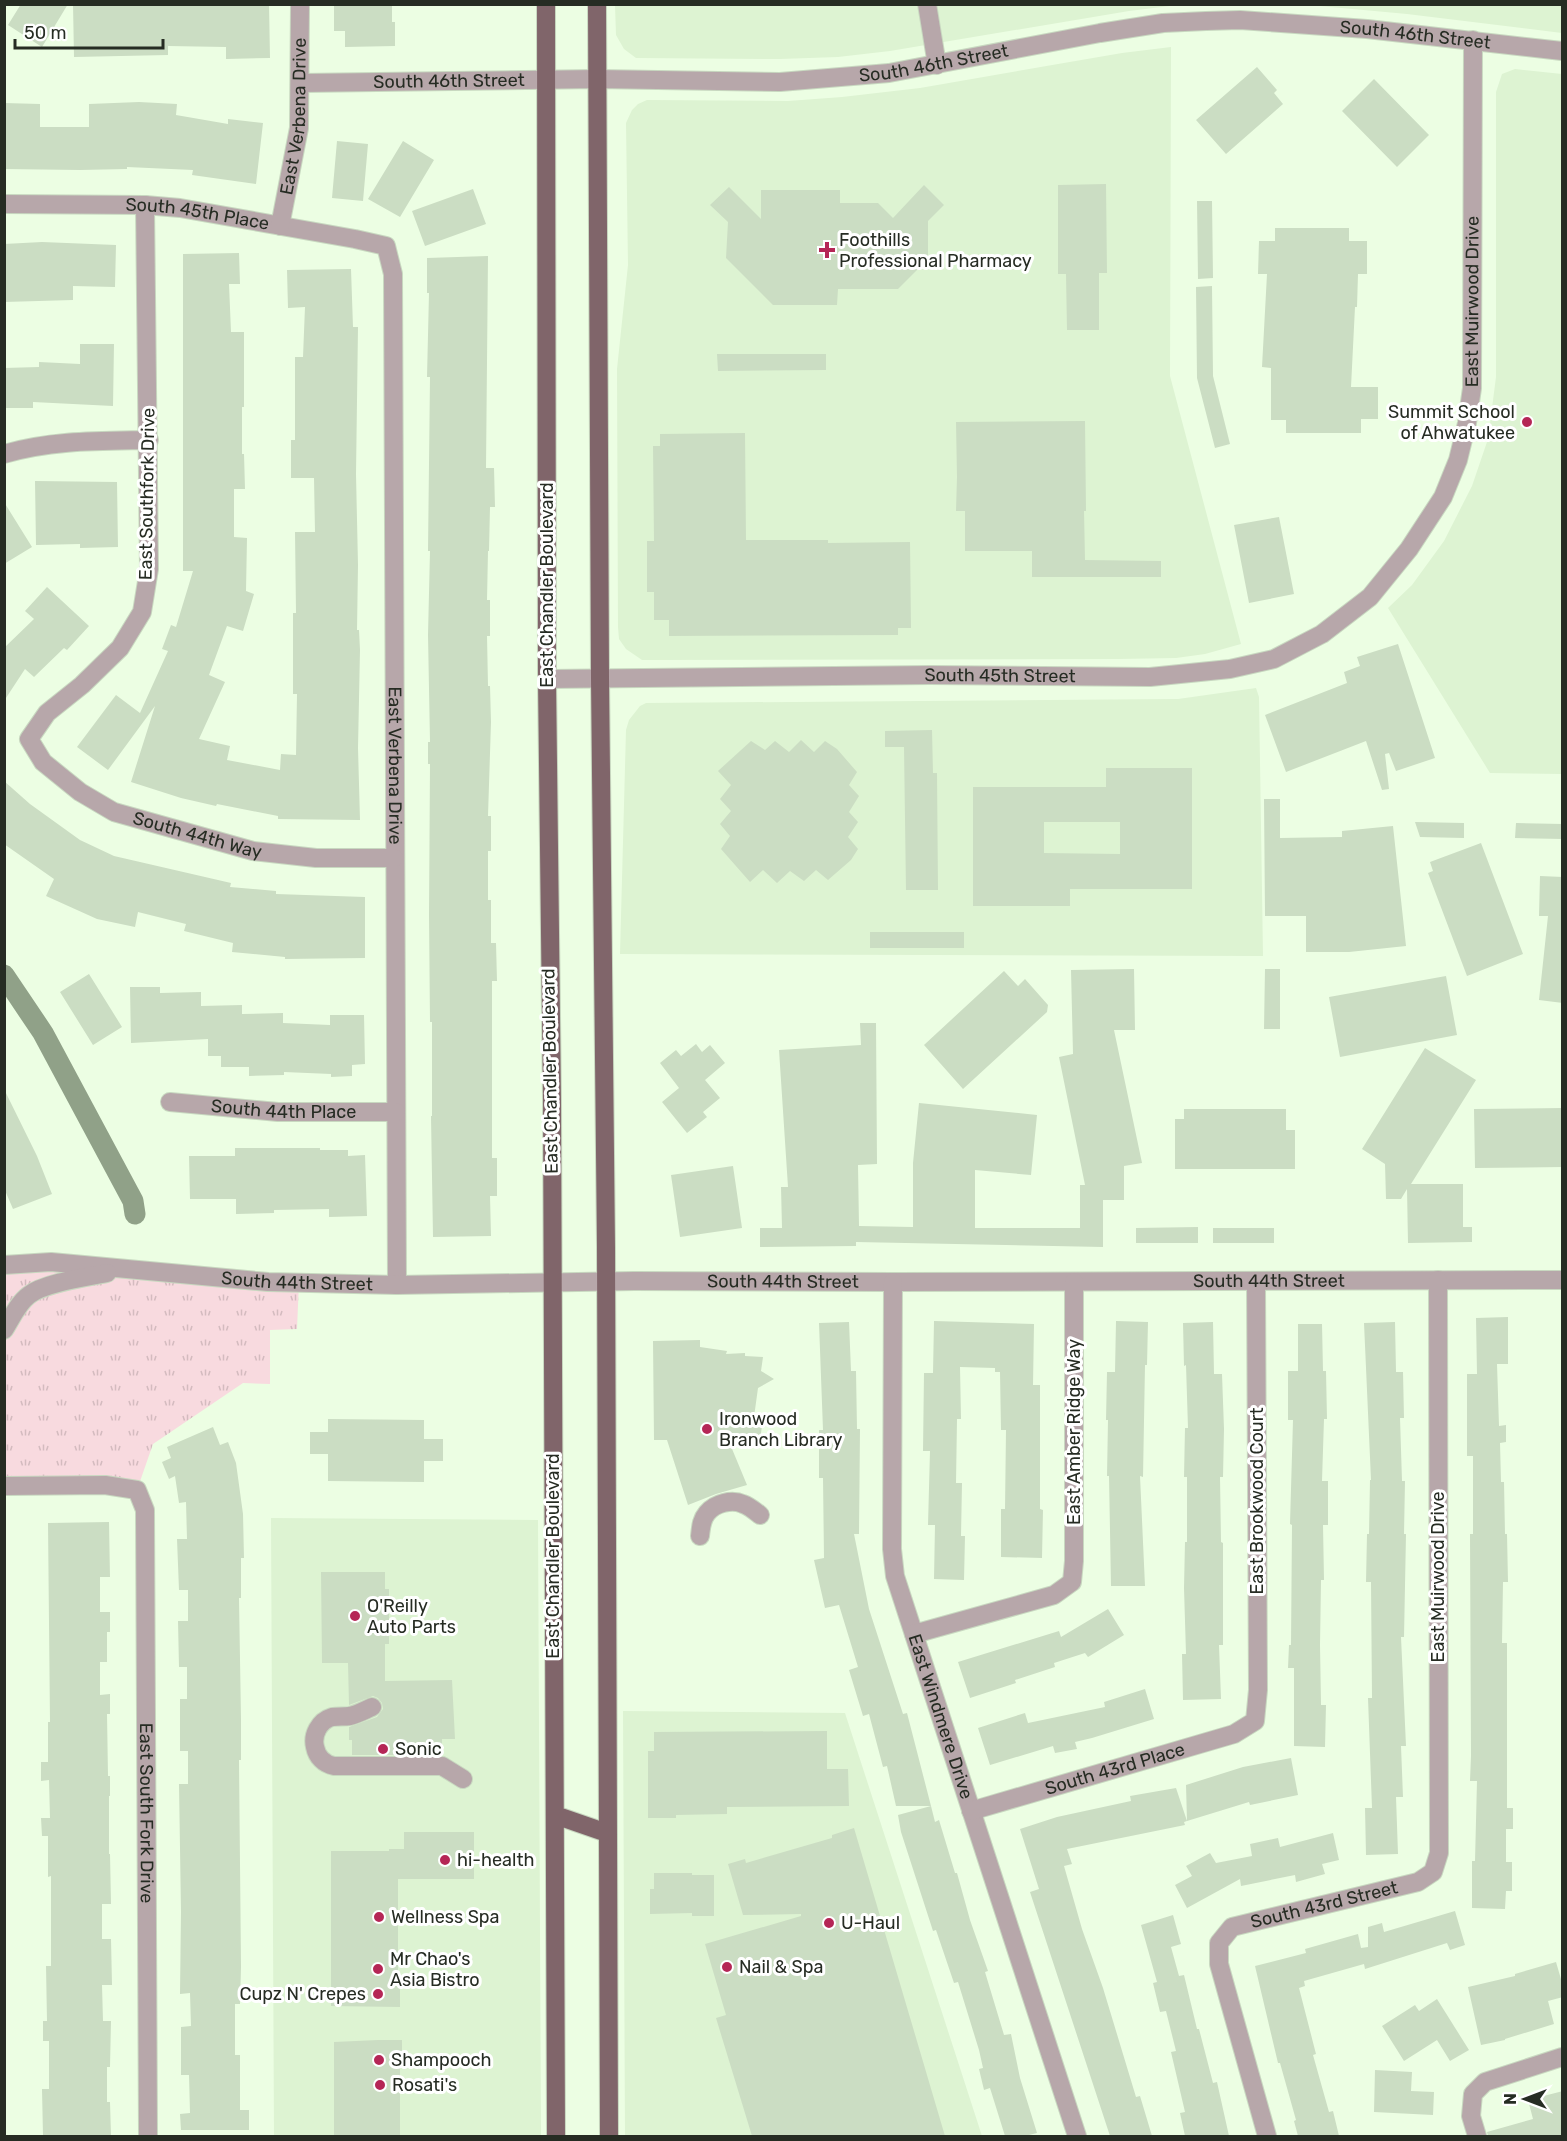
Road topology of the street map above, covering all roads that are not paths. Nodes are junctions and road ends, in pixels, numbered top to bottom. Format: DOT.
graph roads {
  1 [pos="300,4"];
  2 [pos="546,4"];
  3 [pos="597,4"];
  4 [pos="927,4"];
  5 [pos="1473,40"];
  6 [pos="1563,51"];
  7 [pos="937,65"];
  8 [pos="597,79"];
  9 [pos="547,80"];
  10 [pos="301,83"];
  11 [pos="4,204"];
  12 [pos="145,205"];
  13 [pos="280,226"];
  14 [pos="386,246"];
  15 [pos="149,440"];
  16 [pos="4,454"];
  17 [pos="1409,549"];
  18 [pos="600,678"];
  19 [pos="547,679"];
  20 [pos="29,739"];
  21 [pos="394,858"];
  22 [pos="170,1102"];
  23 [pos="396,1112"];
  24 [pos="4,1265"];
  25 [pos="123,1269"];
  26 [pos="1438,1280"];
  27 [pos="1563,1280"];
  28 [pos="606,1281"];
  29 [pos="1256,1281"];
  30 [pos="552,1282"];
  31 [pos="893,1282"];
  32 [pos="1074,1282"];
  33 [pos="397,1285"];
  34 [pos="4,1330"];
  35 [pos="4,1486"];
  36 [pos="760,1515"];
  37 [pos="700,1536"];
  38 [pos="914,1634"];
  39 [pos="372,1707"];
  40 [pos="1255,1721"];
  41 [pos="463,1779"];
  42 [pos="971,1810"];
  43 [pos="555,1815"];
  44 [pos="607,1833"];
  45 [pos="1433,1872"];
  46 [pos="1563,2057"];
  47 [pos="148,2136"];
  48 [pos="556,2136"];
  49 [pos="609,2136"];
  50 [pos="1077,2136"];
  51 [pos="1266,2136"];
  52 [pos="1477,2136"];
  1 -- 10 [label="street, East Verbena Drive"];
  2 -- 9 [label="main road, East Chandler Boulevard"];
  3 -- 8 [label="main road"];
  4 -- 7 [label="street"];
  5 -- 6 [label="street, South 46th Street"];
  5 -- 7 [label="street, South 46th Street"];
  5 -- 17 [label="street, East Muirwood Drive"];
  7 -- 8 [label="street, South 46th Street"];
  8 -- 9 [label="street, South 46th Street"];
  8 -- 18 [label="main road"];
  9 -- 10 [label="street, South 46th Street"];
  9 -- 19 [label="main road, East Chandler Boulevard"];
  10 -- 13 [label="street, East Verbena Drive"];
  11 -- 12 [label="street, South 45th Place"];
  12 -- 13 [label="street, South 45th Place"];
  12 -- 15 [label="street, East Southfork Drive"];
  13 -- 14 [label="street, South 45th Place"];
  14 -- 21 [label="street, East Verbena Drive"];
  15 -- 16 [label="street"];
  15 -- 20 [label="street, East Southfork Drive"];
  17 -- 18 [label="street, South 45th Street"];
  18 -- 19 [label="street, South 45th Street"];
  18 -- 28 [label="main road"];
  19 -- 30 [label="main road, East Chandler Boulevard"];
  20 -- 21 [label="street, South 44th Way"];
  21 -- 23 [label="street, East Verbena Drive"];
  22 -- 23 [label="street, South 44th Place"];
  23 -- 33 [label="street, East Verbena Drive"];
  24 -- 25 [label="street, South 44th Street"];
  25 -- 33 [label="street, South 44th Street"];
  25 -- 34 [label="street"];
  26 -- 27 [label="street, South 44th Street"];
  26 -- 29 [label="street, South 44th Street"];
  26 -- 45 [label="street, East Muirwood Drive"];
  28 -- 30 [label="street, South 44th Street"];
  28 -- 31 [label="street, South 44th Street"];
  28 -- 44 [label="main road"];
  29 -- 32 [label="street, South 44th Street"];
  29 -- 40 [label="street, East Brookwood Court"];
  30 -- 33 [label="street, South 44th Street"];
  30 -- 43 [label="main road, East Chandler Boulevard"];
  31 -- 32 [label="street, South 44th Street"];
  31 -- 38 [label="street, East Windmere Drive"];
  32 -- 38 [label="street, East Amber Ridge Way"];
  35 -- 47 [label="street, East South Fork Drive"];
  36 -- 37 [label="street"];
  38 -- 42 [label="street, East Windmere Drive"];
  39 -- 41 [label="street"];
  40 -- 42 [label="street, South 43rd Place"];
  42 -- 50 [label="street, East Windmere Drive"];
  43 -- 44 [label="main road"];
  43 -- 48 [label="main road, East Chandler Boulevard"];
  44 -- 49 [label="main road"];
  45 -- 51 [label="street, South 43rd Street"];
  46 -- 52 [label="street"];
}
